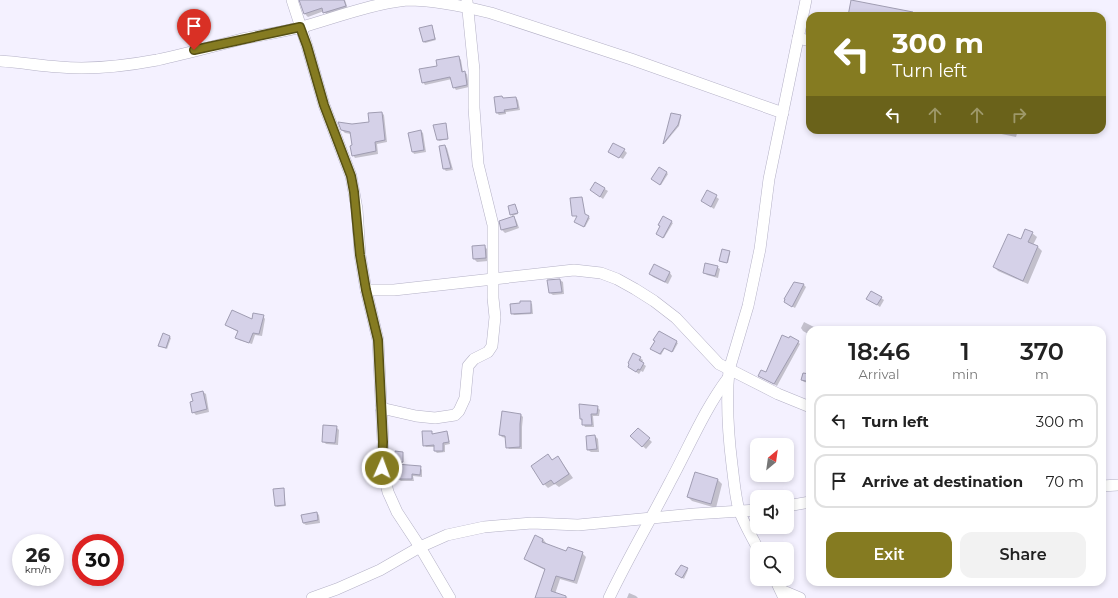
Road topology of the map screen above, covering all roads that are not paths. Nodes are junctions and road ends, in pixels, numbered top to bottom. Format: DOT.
graph roads {
  1 [pos="292,0"];
  2 [pos="806,0"];
  3 [pos="467,4"];
  4 [pos="300,27"];
  5 [pos="798,38"];
  6 [pos="806,40"];
  7 [pos="0,61"];
  8 [pos="783,113"];
  9 [pos="494,280"];
  10 [pos="366,290"];
  11 [pos="729,374"];
  12 [pos="806,405"];
  13 [pos="381,408"];
  14 [pos="1118,485"];
  15 [pos="1106,486"];
  16 [pos="806,503"];
  17 [pos="794,505"];
  18 [pos="750,511"];
  19 [pos="740,512"];
  20 [pos="651,519"];
  21 [pos="755,542"];
  22 [pos="420,547"];
  23 [pos="782,594"];
  24 [pos="312,598"];
  25 [pos="450,598"];
  26 [pos="609,598"];
  27 [pos="800,598"];
  1 -- 4 [label="street"];
  2 -- 5 [label="street"];
  3 -- 4 [label="street"];
  3 -- 8 [label="street"];
  3 -- 9 [label="street"];
  4 -- 7 [label="street"];
  4 -- 10 [label="street"];
  5 -- 6 [label="street"];
  5 -- 8 [label="street"];
  8 -- 11 [label="street"];
  9 -- 10 [label="street"];
  9 -- 11 [label="street"];
  9 -- 13 [label="street"];
  10 -- 13 [label="street"];
  11 -- 12 [label="street"];
  11 -- 19 [label="street"];
  11 -- 20 [label="street"];
  13 -- 22 [label="street"];
  14 -- 15 [label="street"];
  16 -- 17 [label="street"];
  18 -- 19 [label="street"];
  19 -- 20 [label="street"];
  19 -- 21 [label="street"];
  20 -- 22 [label="street"];
  20 -- 26 [label="street"];
  22 -- 24 [label="street"];
  22 -- 25 [label="street"];
  23 -- 27 [label="street"];
}
